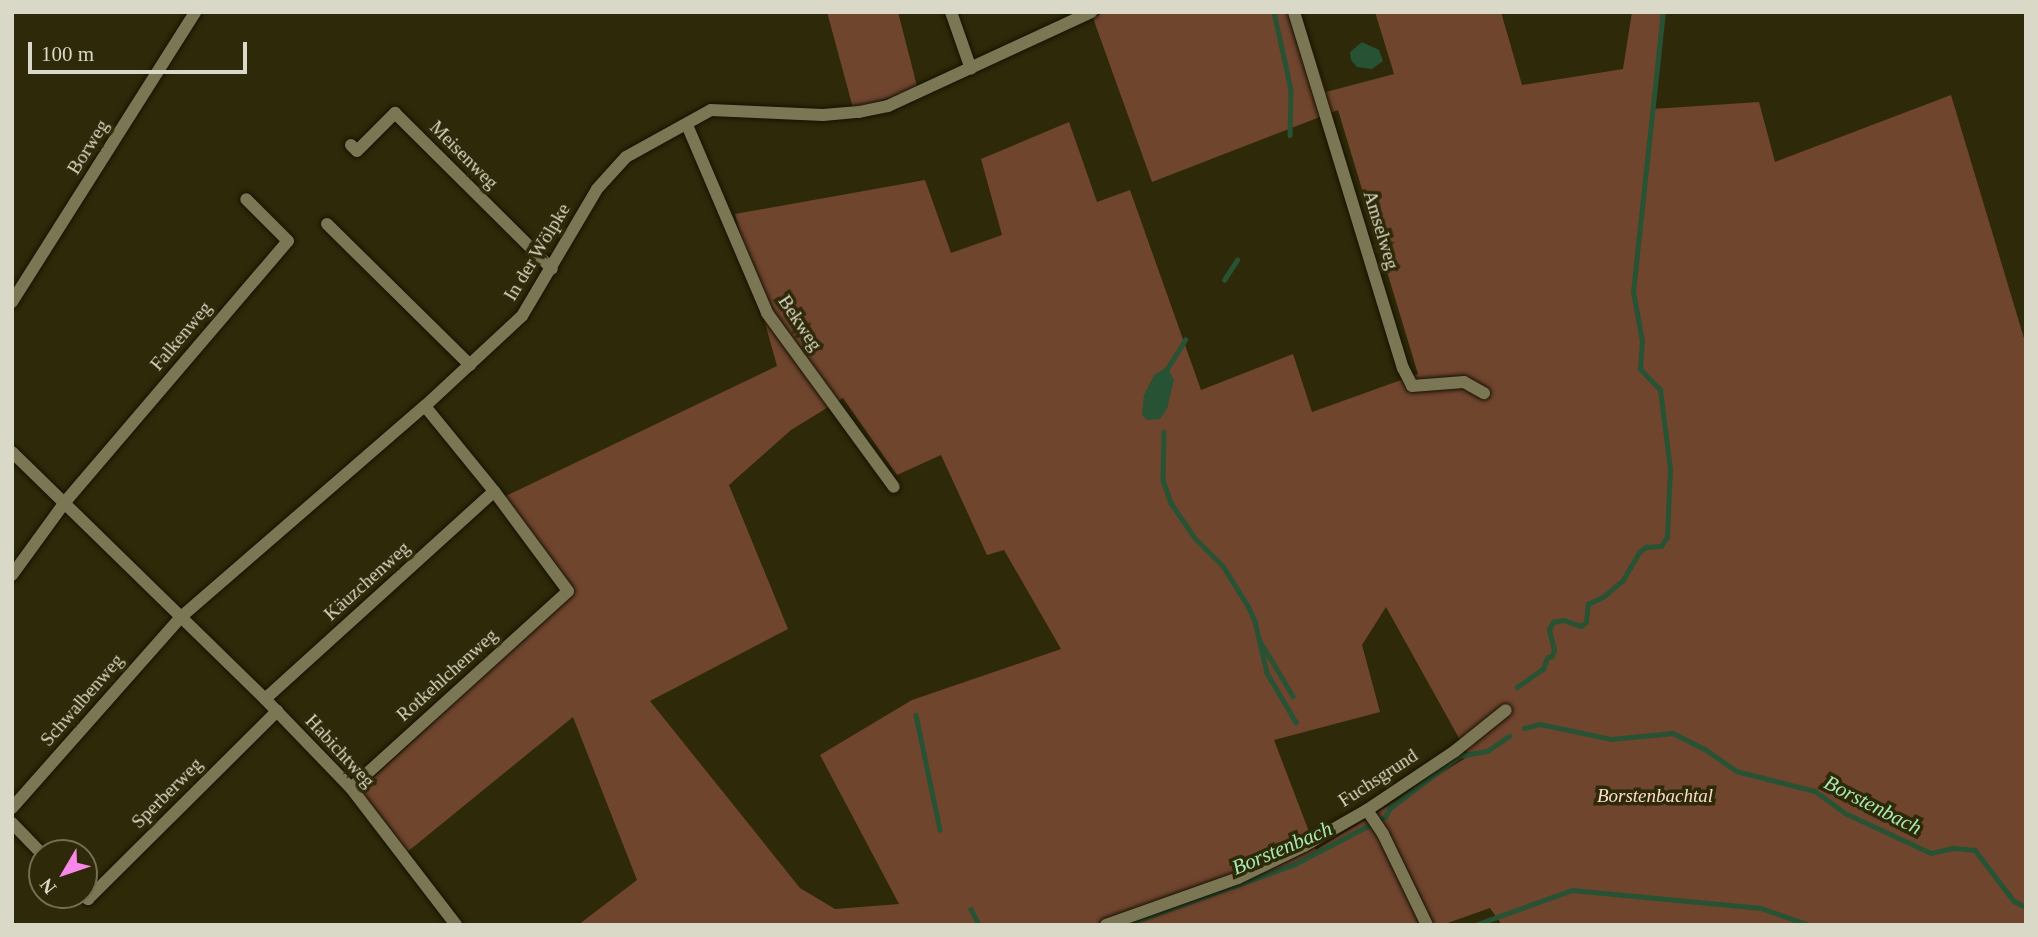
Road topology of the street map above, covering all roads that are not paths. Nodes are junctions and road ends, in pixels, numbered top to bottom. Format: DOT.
graph roads {
  1 [pos="195,12"];
  2 [pos="951,12"];
  3 [pos="1091,12"];
  4 [pos="1294,12"];
  5 [pos="971,69"];
  6 [pos="687,125"];
  7 [pos="351,145"];
  8 [pos="246,199"];
  9 [pos="327,225"];
  10 [pos="552,269"];
  11 [pos="12,302"];
  12 [pos="470,365"];
  13 [pos="1484,393"];
  14 [pos="425,406"];
  15 [pos="12,452"];
  16 [pos="894,487"];
  17 [pos="494,491"];
  18 [pos="65,502"];
  19 [pos="12,575"];
  20 [pos="181,617"];
  21 [pos="265,699"];
  22 [pos="1506,710"];
  23 [pos="277,711"];
  24 [pos="351,788"];
  25 [pos="12,808"];
  26 [pos="1369,812"];
  27 [pos="12,823"];
  28 [pos="28,840"];
  29 [pos="98,889"];
  30 [pos="456,925"];
  31 [pos="1106,925"];
  32 [pos="1427,925"];
  1 -- 11 [label="street, Borweg"];
  2 -- 5 [label="street"];
  3 -- 5 [label="street, In der Wölpke"];
  4 -- 13 [label="street, Amselweg"];
  5 -- 6 [label="street, In der Wölpke"];
  6 -- 10 [label="street, In der Wölpke"];
  6 -- 16 [label="street, Bekweg"];
  7 -- 10 [label="street, Meisenweg"];
  8 -- 18 [label="street, Falkenweg"];
  9 -- 12 [label="street"];
  10 -- 12 [label="street, In der Wölpke"];
  12 -- 14 [label="street, In der Wölpke"];
  14 -- 17 [label="street"];
  14 -- 20 [label="street, In der Wölpke"];
  15 -- 18 [label="street"];
  17 -- 21 [label="street, Käuzchenweg"];
  17 -- 24 [label="street, Rotkehlchenweg"];
  18 -- 19 [label="street"];
  18 -- 20 [label="street"];
  20 -- 21 [label="street, Habichtweg"];
  20 -- 25 [label="street, Schwalbenweg"];
  21 -- 23 [label="street, Habichtweg"];
  22 -- 26 [label="street, Fuchsgrund"];
  23 -- 24 [label="street, Habichtweg"];
  23 -- 29 [label="street, Sperberweg"];
  24 -- 30 [label="street, Habichtweg"];
  26 -- 31 [label="street, Fuchsgrund"];
  26 -- 32 [label="street"];
  27 -- 28 [label="street"];
}
